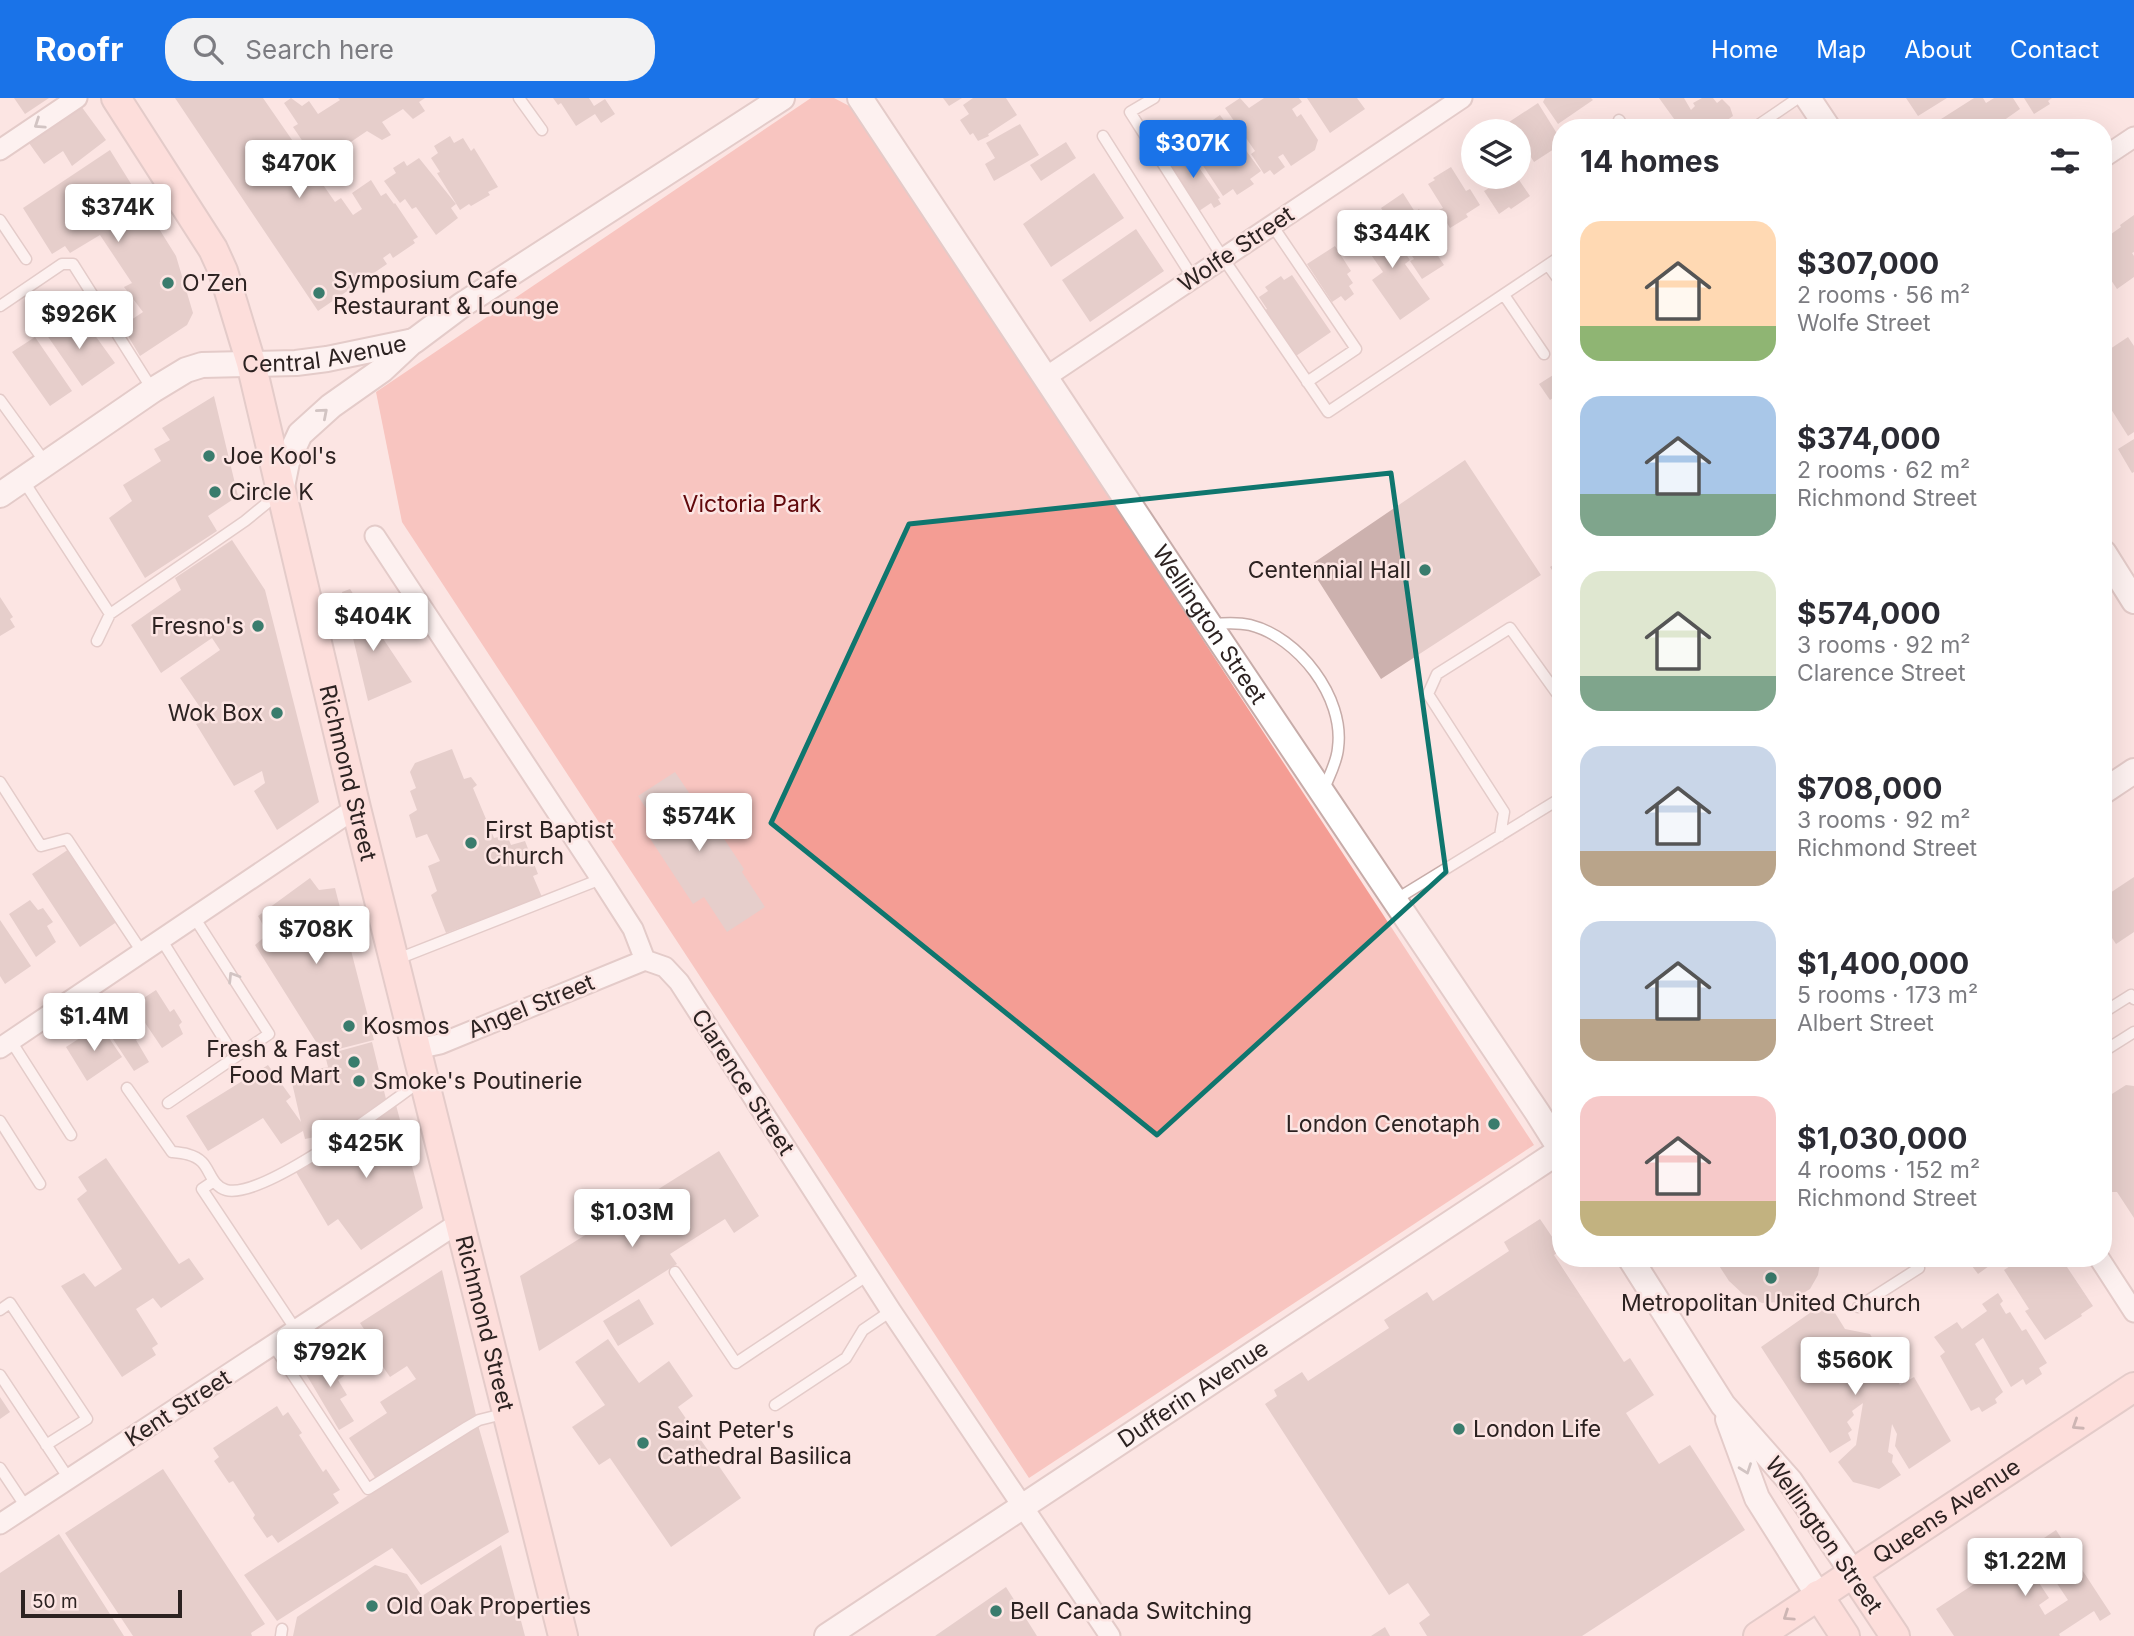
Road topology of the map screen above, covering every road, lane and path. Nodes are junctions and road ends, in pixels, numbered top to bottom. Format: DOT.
graph roads {
  1 [pos="77,98"];
  2 [pos="116,98"];
  3 [pos="519,98"];
  4 [pos="782,98"];
  5 [pos="860,98"];
  6 [pos="1154,98"];
  7 [pos="1462,98"];
  8 [pos="1798,98"];
  9 [pos="1808,98"];
  10 [pos="1767,119"];
  11 [pos="1822,119"];
  12 [pos="542,131"];
  13 [pos="1103,136"];
  14 [pos="2134,137"];
  15 [pos="0,150"];
  16 [pos="2112,152"];
  17 [pos="0,220"];
  18 [pos="1272,225"];
  19 [pos="26,258"];
  20 [pos="1223,258"];
  21 [pos="1552,262"];
  22 [pos="1548,265"];
  23 [pos="1552,271"];
  24 [pos="1193,278"];
  25 [pos="1504,295"];
  26 [pos="0,306"];
  27 [pos="414,341"];
  28 [pos="1544,354"];
  29 [pos="251,363"];
  30 [pos="1045,377"];
  31 [pos="1307,382"];
  32 [pos="153,390"];
  33 [pos="0,400"];
  34 [pos="46,463"];
  35 [pos="22,480"];
  36 [pos="281,492"];
  37 [pos="0,495"];
  38 [pos="375,536"];
  39 [pos="2112,566"];
  40 [pos="2134,601"];
  41 [pos="110,614"];
  42 [pos="1209,624"];
  43 [pos="97,641"];
  44 [pos="1552,686"];
  45 [pos="2134,771"];
  46 [pos="0,782"];
  47 [pos="2112,786"];
  48 [pos="1322,792"];
  49 [pos="1552,804"];
  50 [pos="356,808"];
  51 [pos="1500,836"];
  52 [pos="601,879"];
  53 [pos="1395,900"];
  54 [pos="194,917"];
  55 [pos="161,939"];
  56 [pos="142,952"];
  57 [pos="394,960"];
  58 [pos="645,960"];
  59 [pos="2134,999"];
  60 [pos="2112,1007"];
  61 [pos="2134,1032"];
  62 [pos="5,1044"];
  63 [pos="2112,1046"];
  64 [pos="417,1049"];
  65 [pos="235,1057"];
  66 [pos="424,1078"];
  67 [pos="127,1088"];
  68 [pos="168,1103"];
  69 [pos="0,1121"];
  70 [pos="71,1135"];
  71 [pos="1552,1136"];
  72 [pos="1552,1156"];
  73 [pos="214,1181"];
  74 [pos="40,1184"];
  75 [pos="460,1222"];
  76 [pos="1636,1267"];
  77 [pos="1918,1267"];
  78 [pos="2105,1267"];
  79 [pos="675,1272"];
  80 [pos="868,1275"];
  81 [pos="1858,1307"];
  82 [pos="0,1310"];
  83 [pos="891,1311"];
  84 [pos="2134,1312"];
  85 [pos="296,1330"];
  86 [pos="274,1345"];
  87 [pos="0,1375"];
  88 [pos="2134,1387"];
  89 [pos="775,1405"];
  90 [pos="1723,1405"];
  91 [pos="508,1413"];
  92 [pos="46,1445"];
  93 [pos="0,1468"];
  94 [pos="69,1479"];
  95 [pos="26,1507"];
  96 [pos="1023,1507"];
  97 [pos="0,1524"];
  98 [pos="1853,1573"];
  99 [pos="1818,1595"];
  100 [pos="563,1636"];
  101 [pos="827,1636"];
  102 [pos="1110,1636"];
  103 [pos="1758,1636"];
  104 [pos="1845,1636"];
  105 [pos="1895,1636"];
  1 -- 15 [label="street, one-way"];
  2 -- 29 [label="main road, Richmond Street"];
  3 -- 12 [label="lane"];
  4 -- 27 [label="street, Central Avenue"];
  5 -- 30 [label="street, Wellington Street"];
  6 -- 20 [label="lane"];
  7 -- 18 [label="street, Wolfe Street"];
  8 -- 10 [label="lane"];
  9 -- 11 [label="street"];
  13 -- 24 [label="lane"];
  14 -- 16 [label="street"];
  17 -- 19 [label="lane"];
  18 -- 20 [label="street, Wolfe Street"];
  18 -- 31 [label="lane"];
  20 -- 24 [label="street, Wolfe Street"];
  20 -- 31 [label="lane"];
  21 -- 22 [label="lane"];
  22 -- 23 [label="lane"];
  22 -- 25 [label="lane"];
  24 -- 30 [label="street, Wolfe Street"];
  25 -- 28 [label="lane"];
  25 -- 31 [label="lane"];
  26 -- 32 [label="lane"];
  27 -- 29 [label="street, Central Avenue"];
  36 -- 27 [label="street, one-way"];
  29 -- 32 [label="street, Central Avenue"];
  29 -- 36 [label="main road, Richmond Street"];
  30 -- 42 [label="street, Wellington Street"];
  32 -- 34 [label="street, Central Avenue"];
  33 -- 34 [label="lane"];
  34 -- 35 [label="street, Central Avenue"];
  35 -- 37 [label="street, Central Avenue"];
  35 -- 41 [label="lane"];
  36 -- 41 [label="lane"];
  36 -- 50 [label="main road, Richmond Street"];
  38 -- 52 [label="street"];
  39 -- 40 [label="street"];
  41 -- 43 [label="lane"];
  42 -- 48 [label="street, Wellington Street"];
  42 -- 48 [label="lane"];
  44 -- 51 [label="lane"];
  45 -- 47 [label="street"];
  46 -- 56 [label="lane"];
  48 -- 53 [label="street, Wellington Street"];
  49 -- 51 [label="lane"];
  50 -- 54 [label="street"];
  50 -- 57 [label="main road, Richmond Street"];
  51 -- 53 [label="lane"];
  52 -- 57 [label="lane"];
  52 -- 58 [label="street"];
  53 -- 71 [label="street, Wellington Street"];
  54 -- 55 [label="street"];
  65 -- 54 [label="lane, one-way"];
  55 -- 56 [label="street"];
  55 -- 65 [label="lane"];
  56 -- 62 [label="street"];
  57 -- 64 [label="main road, Richmond Street"];
  58 -- 64 [label="street, Angel Street"];
  58 -- 80 [label="street, Clarence Street"];
  59 -- 60 [label="lane"];
  61 -- 63 [label="lane"];
  62 -- 70 [label="lane"];
  64 -- 66 [label="main road, Richmond Street"];
  65 -- 68 [label="lane"];
  66 -- 73 [label="lane"];
  66 -- 75 [label="main road, Richmond Street"];
  67 -- 73 [label="lane"];
  69 -- 74 [label="lane"];
  72 -- 96 [label="street, Dufferin Avenue"];
  73 -- 85 [label="lane"];
  75 -- 85 [label="street, Kent Street"];
  75 -- 91 [label="main road, Richmond Street"];
  76 -- 90 [label="street, Wellington Street"];
  77 -- 81 [label="lane"];
  78 -- 84 [label="street"];
  79 -- 80 [label="lane"];
  80 -- 83 [label="street, Clarence Street"];
  82 -- 92 [label="lane"];
  83 -- 89 [label="lane"];
  83 -- 96 [label="street, Clarence Street"];
  85 -- 86 [label="street, Kent Street"];
  86 -- 91 [label="lane"];
  86 -- 94 [label="street, Kent Street"];
  87 -- 92 [label="lane"];
  88 -- 98 [label="main road, Queens Avenue, one-way"];
  90 -- 98 [label="street, Wellington Street"];
  90 -- 99 [label="street, Wellington Street, one-way"];
  91 -- 100 [label="main road, Richmond Street"];
  92 -- 94 [label="lane"];
  93 -- 95 [label="lane"];
  94 -- 95 [label="street, Kent Street"];
  95 -- 97 [label="street, Kent Street"];
  96 -- 101 [label="street, Dufferin Avenue"];
  96 -- 102 [label="street, Clarence Street"];
  98 -- 99 [label="main road, Queens Avenue"];
  98 -- 105 [label="main road, Wellington Street"];
  99 -- 103 [label="main road, Queens Avenue, one-way"];
  99 -- 104 [label="main road, Wellington Street"];
}
